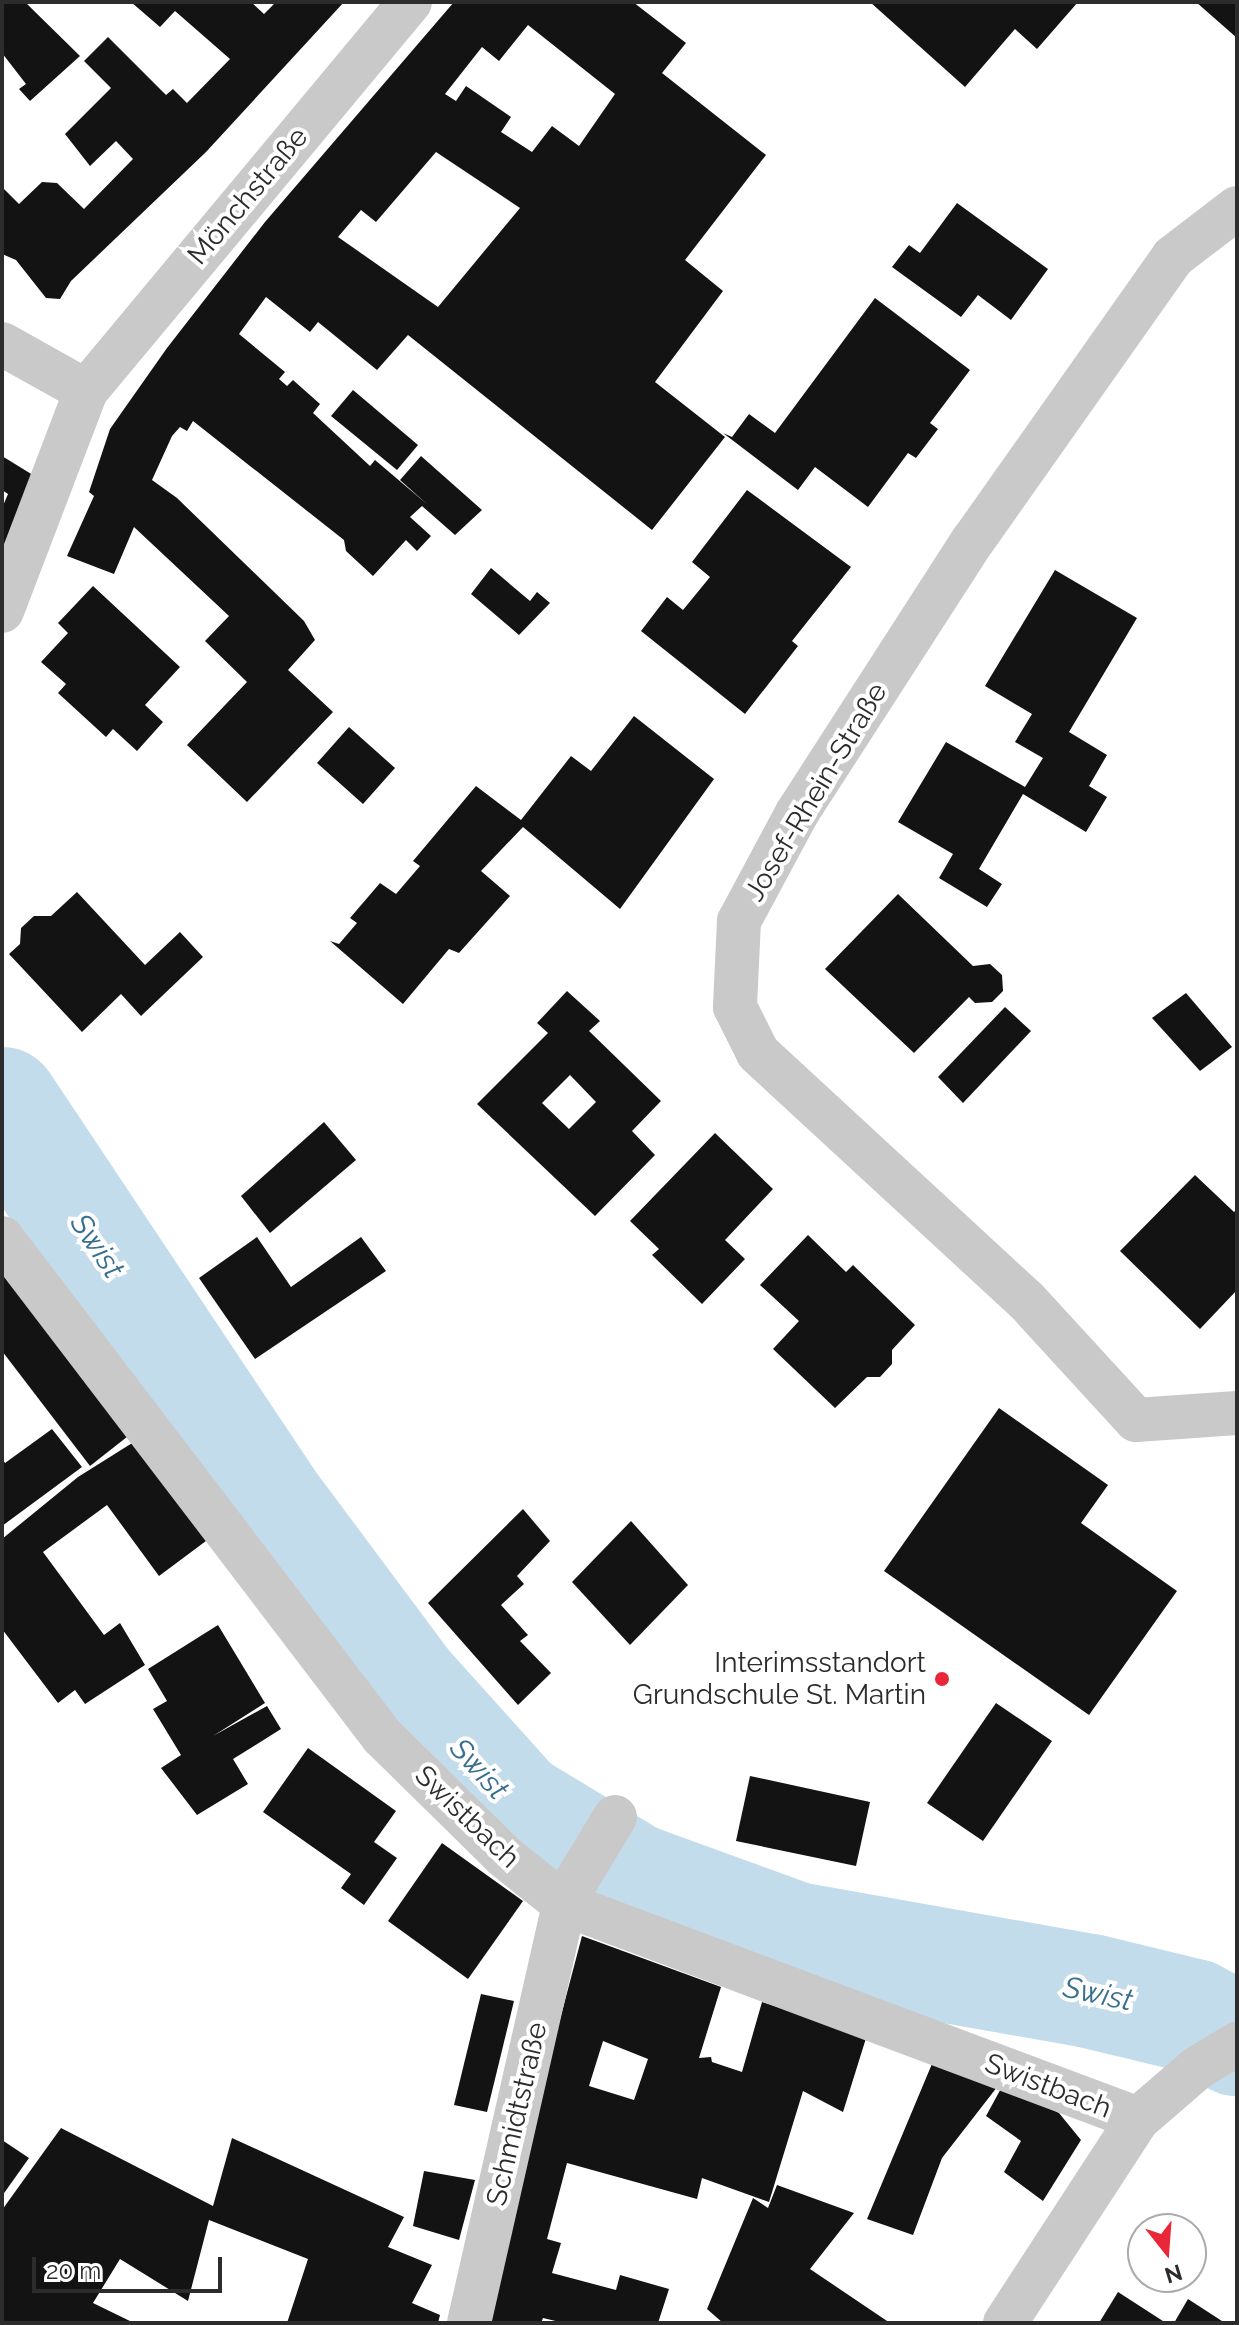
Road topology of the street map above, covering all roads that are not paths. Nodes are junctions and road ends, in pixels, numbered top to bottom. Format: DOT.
graph roads {
  1 [pos="410,2"];
  2 [pos="1237,208"];
  3 [pos="2,344"];
  4 [pos="86,391"];
  5 [pos="2,611"];
  6 [pos="2,1238"];
  7 [pos="1237,1413"];
  8 [pos="615,1817"];
  9 [pos="568,1896"];
  10 [pos="1237,2044"];
  11 [pos="1138,2119"];
  12 [pos="469,2323"];
  13 [pos="1005,2323"];
  1 -- 4 [label="street, Mönchstraße"];
  2 -- 7 [label="street, Josef-Rhein-Straße"];
  3 -- 4 [label="street"];
  4 -- 5 [label="street, Mönchstraße"];
  6 -- 9 [label="street, Swistbach"];
  8 -- 9 [label="street, Schmidtstraße"];
  9 -- 11 [label="street, Swistbach"];
  9 -- 12 [label="street, Schmidtstraße"];
  10 -- 11 [label="street"];
  11 -- 13 [label="street"];
}
